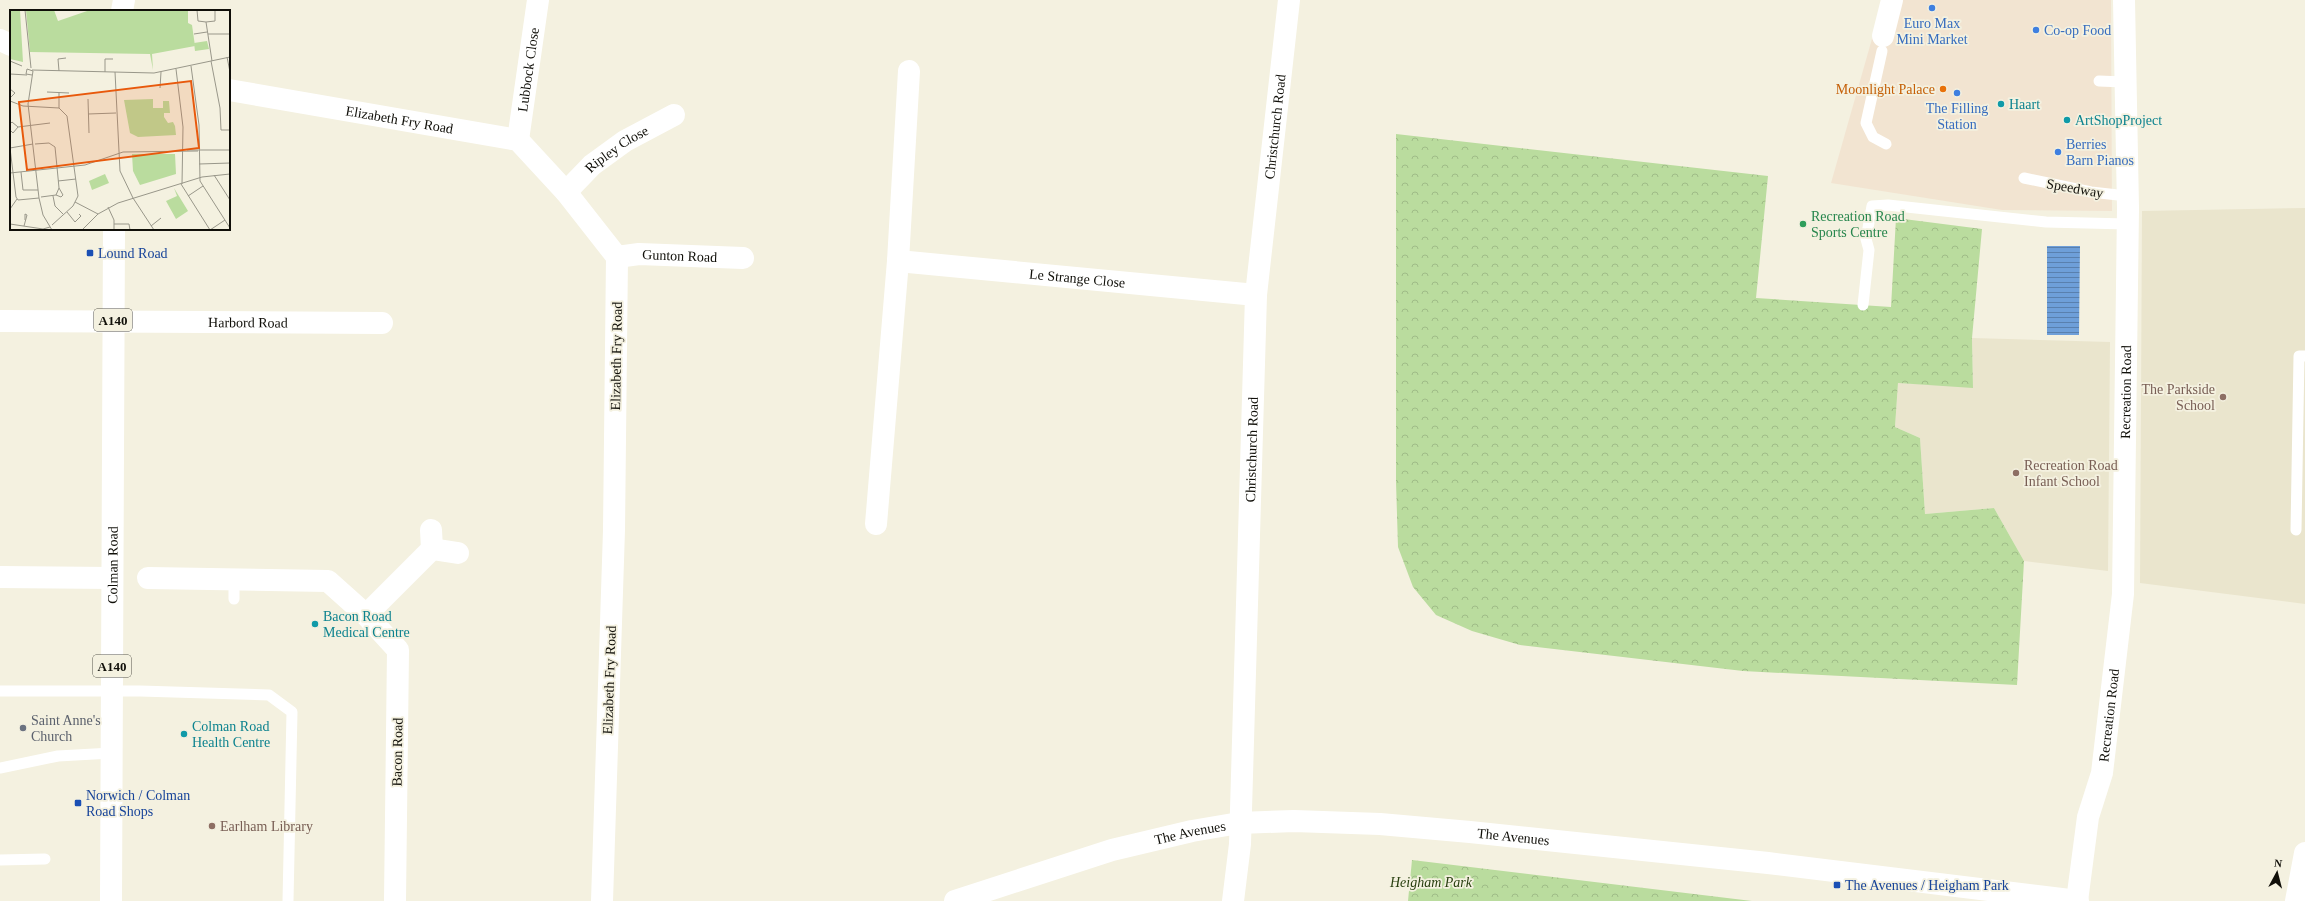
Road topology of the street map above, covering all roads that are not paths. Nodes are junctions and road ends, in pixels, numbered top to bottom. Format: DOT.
graph roads {
  1 [pos="124,0"];
  2 [pos="538,0"];
  3 [pos="1289,0"];
  4 [pos="1892,0"];
  5 [pos="2124,0"];
  6 [pos="122,10"];
  7 [pos="0,40"];
  8 [pos="1883,44"];
  9 [pos="10,45"];
  10 [pos="910,71"];
  11 [pos="2099,81"];
  12 [pos="2124,82"];
  13 [pos="230,90"];
  14 [pos="674,115"];
  15 [pos="518,140"];
  16 [pos="1886,144"];
  17 [pos="2024,178"];
  18 [pos="566,192"];
  19 [pos="2127,196"];
  20 [pos="2127,224"];
  21 [pos="114,230"];
  22 [pos="617,257"];
  23 [pos="743,258"];
  24 [pos="898,261"];
  25 [pos="1256,295"];
  26 [pos="1863,305"];
  27 [pos="0,321"];
  28 [pos="113,321"];
  29 [pos="382,323"];
  30 [pos="2302,356"];
  31 [pos="2301,426"];
  32 [pos="876,524"];
  33 [pos="2296,530"];
  34 [pos="458,553"];
  35 [pos="0,577"];
  36 [pos="112,578"];
  37 [pos="148,578"];
  38 [pos="366,615"];
  39 [pos="0,691"];
  40 [pos="112,691"];
  41 [pos="112,753"];
  42 [pos="0,768"];
  43 [pos="1239,823"];
  44 [pos="2305,854"];
  45 [pos="45,859"];
  46 [pos="0,860"];
  47 [pos="111,901"];
  48 [pos="288,901"];
  49 [pos="395,901"];
  50 [pos="602,901"];
  51 [pos="955,901"];
  52 [pos="1233,901"];
  53 [pos="2078,901"];
  54 [pos="2296,901"];
  1 -- 6 [label="main road"];
  2 -- 15 [label="main road, Lubbock Close"];
  3 -- 25 [label="main road, Christchurch Road"];
  4 -- 8 [label="main road"];
  5 -- 12 [label="main road, Recreation Road"];
  7 -- 9 [label="main road"];
  8 -- 16 [label="lane"];
  10 -- 24 [label="main road"];
  11 -- 12 [label="lane"];
  12 -- 19 [label="main road, Recreation Road"];
  13 -- 15 [label="main road, Elizabeth Fry Road"];
  14 -- 18 [label="main road, Ripley Close"];
  15 -- 18 [label="main road"];
  17 -- 19 [label="lane, Speedway"];
  18 -- 22 [label="main road"];
  19 -- 20 [label="main road, Recreation Road"];
  20 -- 26 [label="lane"];
  20 -- 53 [label="main road, Recreation Road"];
  21 -- 28 [label="main road, Colman Road / A140"];
  22 -- 23 [label="main road, Gunton Road"];
  22 -- 50 [label="main road, Elizabeth Fry Road"];
  24 -- 25 [label="main road, Le Strange Close"];
  24 -- 32 [label="main road"];
  25 -- 43 [label="main road, Christchurch Road"];
  27 -- 28 [label="main road"];
  28 -- 29 [label="main road, Harbord Road"];
  28 -- 36 [label="main road, Colman Road / A140"];
  30 -- 31 [label="lane"];
  31 -- 33 [label="lane"];
  34 -- 38 [label="main road"];
  35 -- 36 [label="main road"];
  36 -- 40 [label="main road, Colman Road / A140"];
  37 -- 38 [label="main road, Bacon Road"];
  38 -- 49 [label="main road, Bacon Road"];
  39 -- 40 [label="lane"];
  40 -- 41 [label="main road, Colman Road / A140"];
  40 -- 48 [label="lane"];
  41 -- 42 [label="lane"];
  41 -- 47 [label="main road, Colman Road / A140"];
  43 -- 51 [label="main road, The Avenues"];
  43 -- 52 [label="main road, Christchurch Road"];
  43 -- 53 [label="main road, The Avenues"];
  44 -- 54 [label="main road"];
  45 -- 46 [label="lane"];
}
